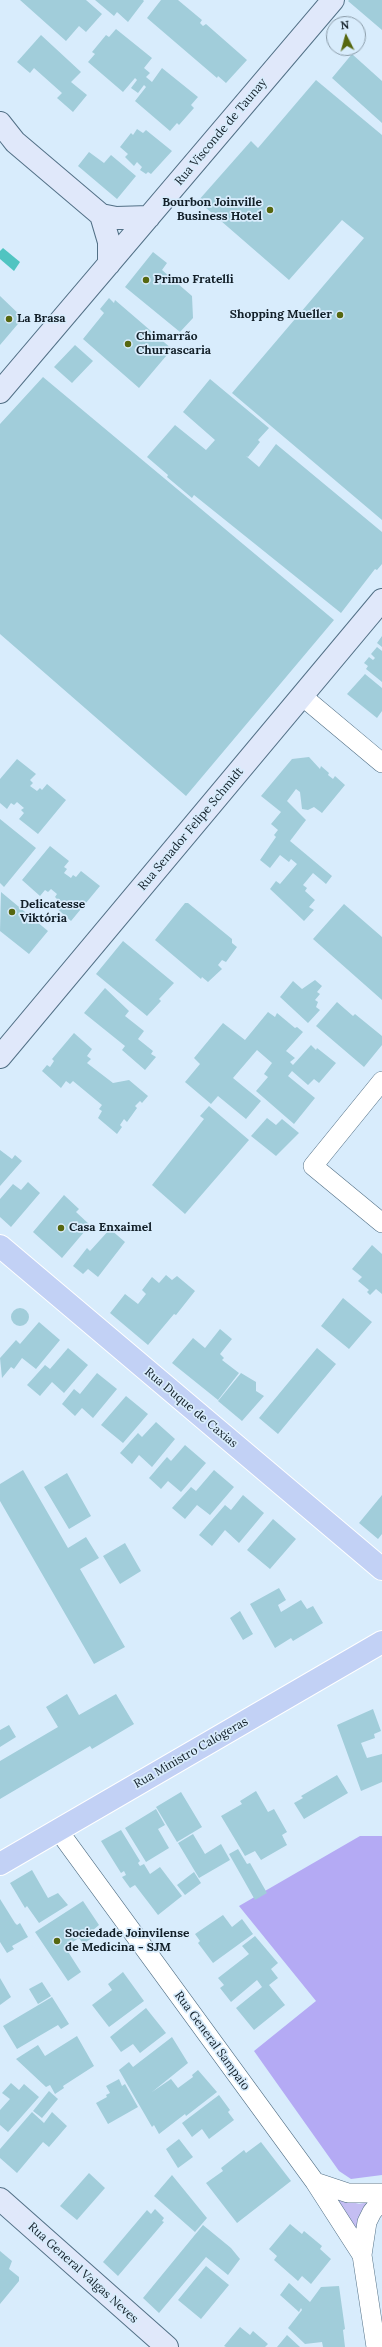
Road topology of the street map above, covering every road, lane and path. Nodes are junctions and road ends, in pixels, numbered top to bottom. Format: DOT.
graph roads {
  1 [pos="333,0"];
  2 [pos="0,122"];
  3 [pos="101,215"];
  4 [pos="149,217"];
  5 [pos="109,264"];
  6 [pos="0,392"];
  7 [pos="382,600"];
  8 [pos="302,696"];
  9 [pos="382,763"];
  10 [pos="0,1057"];
  11 [pos="382,1082"];
  12 [pos="382,1223"];
  13 [pos="0,1246"];
  14 [pos="382,1569"];
  15 [pos="381,1641"];
  16 [pos="58,1830"];
  17 [pos="0,1864"];
  18 [pos="315,2182"];
  19 [pos="382,2193"];
  20 [pos="0,2199"];
  21 [pos="382,2200"];
  22 [pos="362,2256"];
  23 [pos="167,2347"];
  24 [pos="376,2347"];
  1 -- 4 [label="main road, Rua Visconde de Taunay"];
  2 -- 3 [label="main road"];
  3 -- 4 [label="main road"];
  3 -- 5 [label="main road"];
  4 -- 5 [label="main road, Rua Visconde de Taunay"];
  5 -- 6 [label="main road, Rua Visconde de Taunay"];
  7 -- 8 [label="main road, Rua Senador Felipe Schmidt"];
  8 -- 9 [label="street"];
  8 -- 10 [label="main road, Rua Senador Felipe Schmidt"];
  11 -- 12 [label="street"];
  13 -- 14 [label="main road, Rua Duque de Caxias"];
  15 -- 16 [label="main road, Rua Ministro Calógeras"];
  16 -- 17 [label="main road, Rua Ministro Calógeras"];
  16 -- 18 [label="street, Rua General Sampaio"];
  18 -- 19 [label="street"];
  18 -- 22 [label="street, Rua General Sampaio"];
  20 -- 23 [label="main road, Rua General Valgas Neves"];
  21 -- 22 [label="street"];
  22 -- 24 [label="street"];
}
